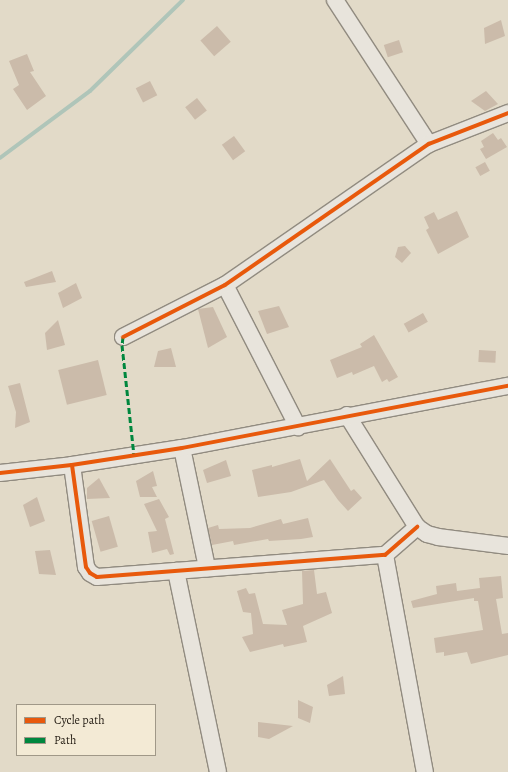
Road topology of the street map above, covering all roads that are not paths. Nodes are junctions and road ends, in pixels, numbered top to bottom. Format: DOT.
graph roads {
  1 [pos="335,0"];
  2 [pos="508,113"];
  3 [pos="429,144"];
  4 [pos="225,285"];
  5 [pos="123,338"];
  6 [pos="508,386"];
  7 [pos="347,415"];
  8 [pos="298,427"];
  9 [pos="182,448"];
  10 [pos="72,465"];
  11 [pos="0,473"];
  12 [pos="417,527"];
  13 [pos="508,546"];
  14 [pos="385,556"];
  15 [pos="207,568"];
  16 [pos="176,571"];
  17 [pos="218,772"];
  18 [pos="425,772"];
  1 -- 3 [label="street"];
  2 -- 3 [label="street"];
  3 -- 4 [label="street"];
  4 -- 5 [label="street"];
  4 -- 8 [label="street"];
  6 -- 7 [label="street"];
  7 -- 8 [label="street"];
  7 -- 12 [label="street"];
  8 -- 9 [label="street"];
  9 -- 10 [label="street"];
  9 -- 15 [label="street"];
  10 -- 11 [label="street"];
  10 -- 16 [label="street"];
  12 -- 13 [label="street"];
  12 -- 14 [label="street"];
  14 -- 15 [label="street"];
  14 -- 18 [label="street"];
  15 -- 16 [label="street"];
  16 -- 17 [label="street"];
}
